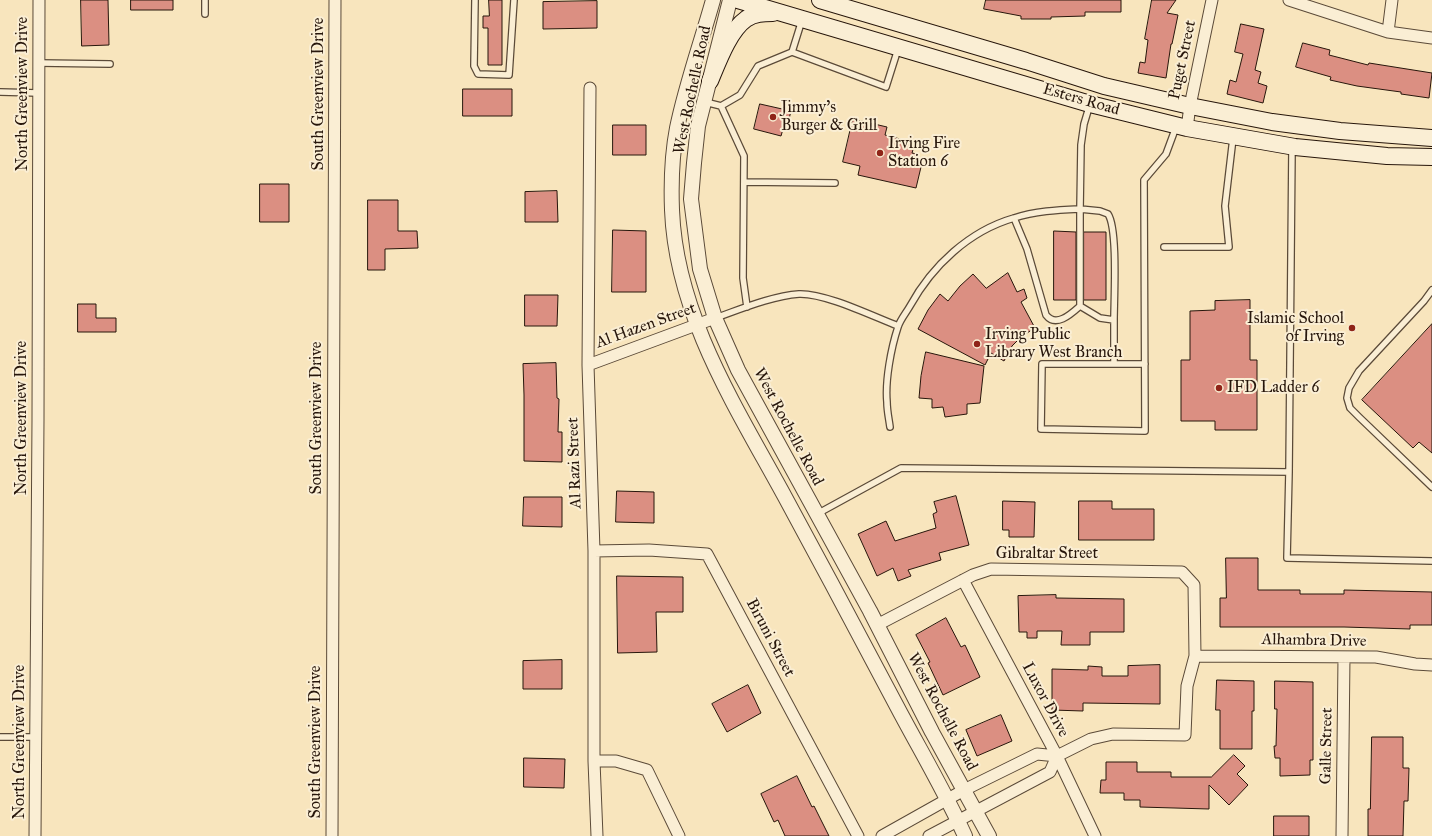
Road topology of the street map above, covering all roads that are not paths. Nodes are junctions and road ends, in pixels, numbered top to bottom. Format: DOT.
graph roads {
  1 [pos="39,0"];
  2 [pos="205,0"];
  3 [pos="335,0"];
  4 [pos="475,0"];
  5 [pos="514,0"];
  6 [pos="713,0"];
  7 [pos="730,0"];
  8 [pos="738,0"];
  9 [pos="820,0"];
  10 [pos="1212,0"];
  11 [pos="1289,0"];
  12 [pos="1392,0"];
  13 [pos="780,12"];
  14 [pos="205,14"];
  15 [pos="802,19"];
  16 [pos="907,26"];
  17 [pos="1388,32"];
  18 [pos="1432,38"];
  19 [pos="899,47"];
  20 [pos="792,52"];
  21 [pos="39,63"];
  22 [pos="110,64"];
  23 [pos="710,81"];
  24 [pos="590,88"];
  25 [pos="0,92"];
  26 [pos="39,93"];
  27 [pos="705,102"];
  28 [pos="1090,104"];
  29 [pos="721,106"];
  30 [pos="1190,106"];
  31 [pos="1182,126"];
  32 [pos="1234,136"];
  33 [pos="1432,138"];
  34 [pos="1292,147"];
  35 [pos="1432,157"];
  36 [pos="744,182"];
  37 [pos="835,183"];
  38 [pos="1080,209"];
  39 [pos="1014,218"];
  40 [pos="1164,247"];
  41 [pos="1432,290"];
  42 [pos="1080,306"];
  43 [pos="747,307"];
  44 [pos="715,318"];
  45 [pos="1114,320"];
  46 [pos="696,325"];
  47 [pos="898,326"];
  48 [pos="1114,364"];
  49 [pos="1145,364"];
  50 [pos="588,365"];
  51 [pos="890,427"];
  52 [pos="1289,472"];
  53 [pos="1432,487"];
  54 [pos="817,514"];
  55 [pos="594,551"];
  56 [pos="1432,561"];
  57 [pos="964,580"];
  58 [pos="877,625"];
  59 [pos="1195,656"];
  60 [pos="1344,657"];
  61 [pos="1432,665"];
  62 [pos="0,737"];
  63 [pos="36,737"];
  64 [pos="1057,756"];
  65 [pos="594,760"];
  66 [pos="964,790"];
  67 [pos="947,800"];
  68 [pos="976,812"];
  69 [pos="958,821"];
  70 [pos="35,836"];
  71 [pos="332,836"];
  72 [pos="597,836"];
  73 [pos="679,836"];
  74 [pos="858,836"];
  75 [pos="882,836"];
  76 [pos="929,836"];
  77 [pos="965,836"];
  78 [pos="989,836"];
  79 [pos="1095,836"];
  80 [pos="1342,836"];
  1 -- 21 [label="street, North Greenview Drive"];
  2 -- 14 [label="lane"];
  3 -- 71 [label="street, South Greenview Drive"];
  4 -- 5 [label="lane"];
  6 -- 46 [label="street, West Rochelle Road"];
  7 -- 23 [label="street, West Rochelle Road"];
  8 -- 13 [label="main road, Esters Road"];
  9 -- 16 [label="main road, Esters Road"];
  10 -- 30 [label="street, Puget Street"];
  11 -- 17 [label="street"];
  12 -- 17 [label="street"];
  13 -- 15 [label="main road, Esters Road"];
  13 -- 23 [label="main road"];
  15 -- 19 [label="main road, Esters Road"];
  15 -- 20 [label="lane"];
  16 -- 19 [label="main road"];
  16 -- 30 [label="main road, Esters Road"];
  17 -- 18 [label="street"];
  19 -- 20 [label="lane"];
  19 -- 28 [label="main road, Esters Road"];
  20 -- 29 [label="lane"];
  21 -- 22 [label="lane"];
  21 -- 26 [label="street, North Greenview Drive"];
  23 -- 27 [label="street, West Rochelle Road"];
  24 -- 50 [label="street, Al Razi Street"];
  25 -- 26 [label="lane"];
  26 -- 63 [label="street, North Greenview Drive"];
  27 -- 29 [label="lane"];
  27 -- 44 [label="street, West Rochelle Road"];
  28 -- 31 [label="main road, Esters Road"];
  28 -- 38 [label="lane"];
  29 -- 36 [label="lane"];
  30 -- 31 [label="street, Puget Street"];
  30 -- 33 [label="main road, Esters Road"];
  31 -- 32 [label="main road, Esters Road"];
  31 -- 49 [label="lane"];
  32 -- 34 [label="main road, Esters Road"];
  32 -- 40 [label="lane"];
  34 -- 35 [label="main road, Esters Road"];
  34 -- 52 [label="lane"];
  36 -- 37 [label="lane"];
  36 -- 43 [label="lane"];
  38 -- 39 [label="lane"];
  38 -- 42 [label="lane"];
  38 -- 45 [label="lane"];
  39 -- 42 [label="lane"];
  39 -- 47 [label="lane"];
  41 -- 53 [label="lane"];
  42 -- 45 [label="lane"];
  43 -- 44 [label="lane"];
  43 -- 47 [label="lane"];
  44 -- 46 [label="street, Al Hazen Street"];
  44 -- 54 [label="street, West Rochelle Road"];
  45 -- 48 [label="lane"];
  46 -- 50 [label="street, Al Hazen Street"];
  46 -- 67 [label="street, West Rochelle Road"];
  47 -- 51 [label="lane"];
  48 -- 49 [label="lane"];
  48 -- 49 [label="lane"];
  50 -- 55 [label="street, Al Razi Street"];
  52 -- 54 [label="lane"];
  52 -- 56 [label="lane"];
  54 -- 58 [label="street, West Rochelle Road"];
  55 -- 65 [label="street, Al Razi Street"];
  55 -- 74 [label="street, Biruni Street"];
  57 -- 58 [label="street, Gibraltar Street"];
  57 -- 59 [label="street, Gibraltar Street"];
  57 -- 64 [label="street, Luxor Drive"];
  58 -- 66 [label="street, West Rochelle Road"];
  59 -- 60 [label="street, Alhambra Drive"];
  59 -- 64 [label="street"];
  60 -- 61 [label="street, Alhambra Drive"];
  60 -- 80 [label="street, Galle Street"];
  62 -- 63 [label="lane"];
  63 -- 70 [label="street, North Greenview Drive"];
  64 -- 66 [label="street"];
  64 -- 68 [label="street"];
  64 -- 79 [label="street, Luxor Drive"];
  65 -- 72 [label="street, Al Razi Street"];
  65 -- 73 [label="street"];
  66 -- 67 [label="street"];
  66 -- 68 [label="street, West Rochelle Road"];
  67 -- 69 [label="street, West Rochelle Road"];
  67 -- 75 [label="street"];
  68 -- 69 [label="street"];
  68 -- 78 [label="street, West Rochelle Road"];
  69 -- 76 [label="street"];
  69 -- 77 [label="street, West Rochelle Road"];
}
